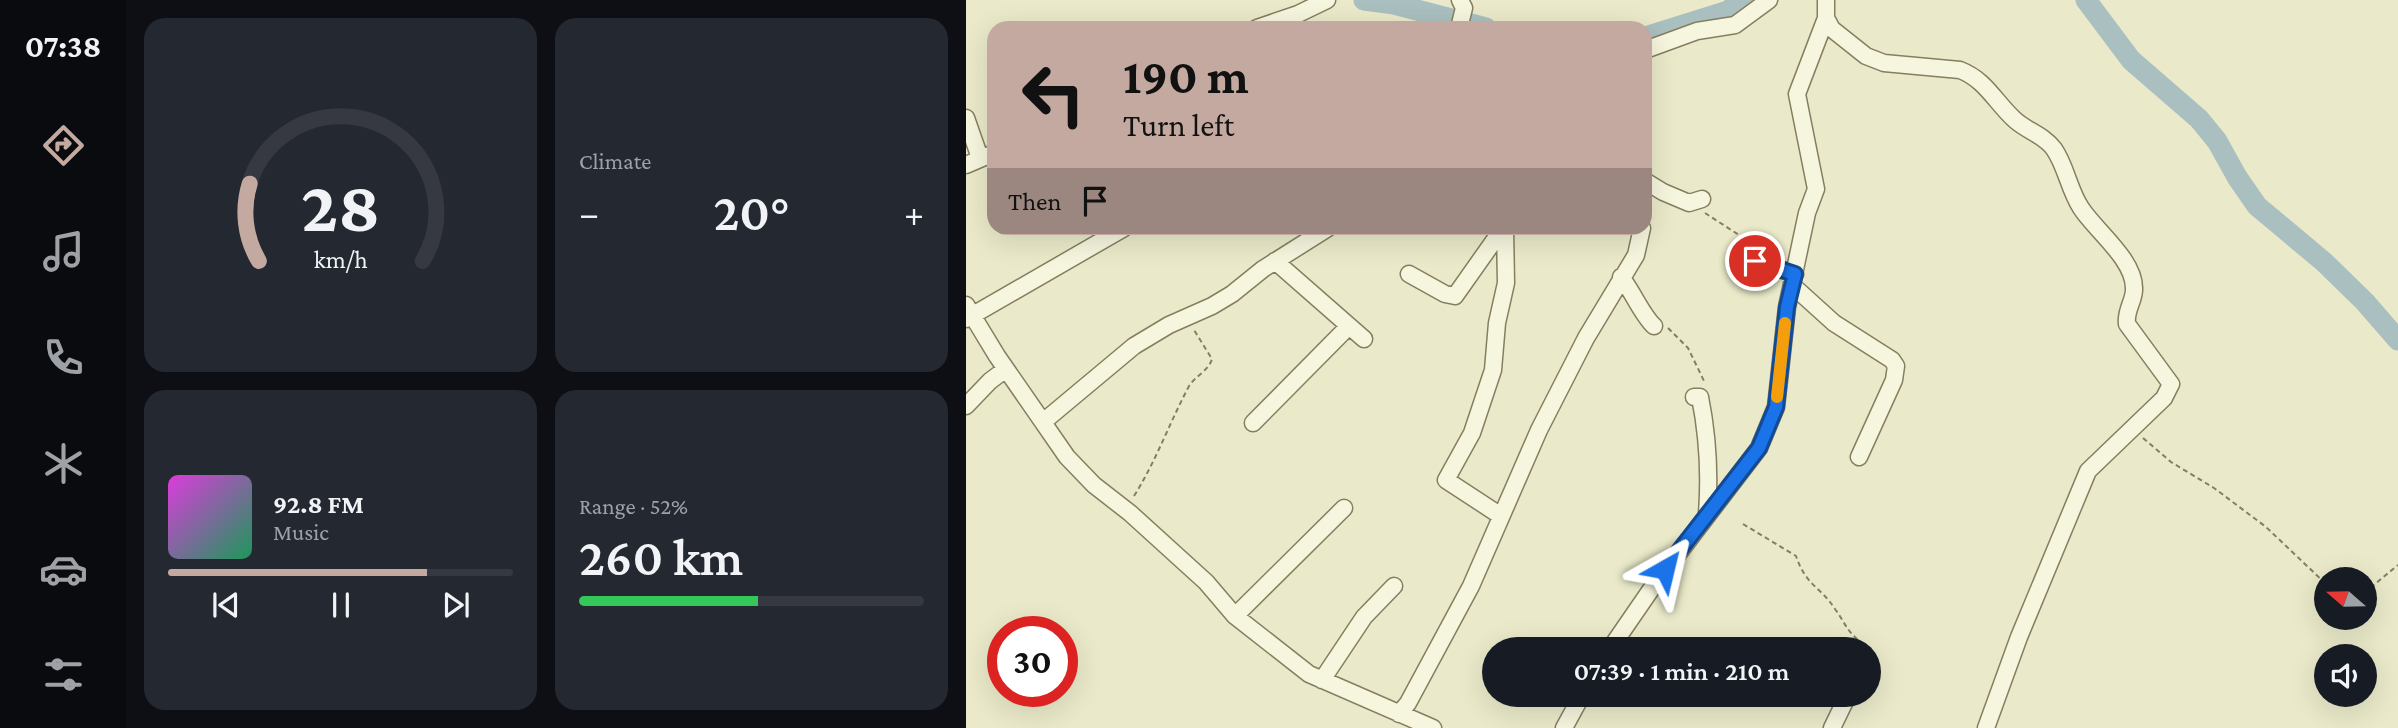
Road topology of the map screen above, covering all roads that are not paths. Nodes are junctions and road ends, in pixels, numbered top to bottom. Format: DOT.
graph roads {
  1 [pos="1327,0"];
  2 [pos="1769,0"];
  3 [pos="1826,0"];
  4 [pos="1826,18"];
  5 [pos="1278,21"];
  6 [pos="1652,47"];
  7 [pos="966,118"];
  8 [pos="980,159"];
  9 [pos="1652,185"];
  10 [pos="1695,201"];
  11 [pos="1111,235"];
  12 [pos="1317,235"];
  13 [pos="1499,235"];
  14 [pos="1504,235"];
  15 [pos="1640,235"];
  16 [pos="1275,261"];
  17 [pos="1754,262"];
  18 [pos="1409,274"];
  19 [pos="1621,277"];
  20 [pos="1793,280"];
  21 [pos="968,313"];
  22 [pos="1660,325"];
  23 [pos="1349,326"];
  24 [pos="1364,339"];
  25 [pos="1006,369"];
  26 [pos="1697,397"];
  27 [pos="966,406"];
  28 [pos="1043,422"];
  29 [pos="1253,423"];
  30 [pos="1859,457"];
  31 [pos="1344,508"];
  32 [pos="1707,513"];
  33 [pos="1501,516"];
  34 [pos="1394,586"];
  35 [pos="1235,616"];
  36 [pos="1618,637"];
  37 [pos="1322,680"];
  38 [pos="1576,707"];
  39 [pos="1842,707"];
  40 [pos="1399,714"];
  41 [pos="1433,728"];
  42 [pos="1564,728"];
  43 [pos="1832,728"];
  44 [pos="1986,728"];
  1 -- 5 [label="street"];
  2 -- 6 [label="street"];
  3 -- 4 [label="street"];
  4 -- 20 [label="street"];
  4 -- 44 [label="street"];
  7 -- 8 [label="street"];
  9 -- 10 [label="street"];
  11 -- 21 [label="street"];
  12 -- 16 [label="street"];
  13 -- 18 [label="street"];
  14 -- 33 [label="street"];
  15 -- 19 [label="street"];
  16 -- 23 [label="street"];
  16 -- 28 [label="street"];
  17 -- 20 [label="street"];
  19 -- 22 [label="street"];
  19 -- 33 [label="street"];
  20 -- 30 [label="street"];
  20 -- 32 [label="street"];
  21 -- 25 [label="street"];
  23 -- 24 [label="street"];
  23 -- 29 [label="street"];
  25 -- 27 [label="street"];
  25 -- 28 [label="street"];
  26 -- 32 [label="street"];
  28 -- 35 [label="street"];
  31 -- 35 [label="street"];
  32 -- 36 [label="street"];
  33 -- 40 [label="street"];
  34 -- 37 [label="street"];
  35 -- 37 [label="street"];
  37 -- 40 [label="street"];
  38 -- 42 [label="street"];
  39 -- 43 [label="street"];
  40 -- 41 [label="street"];
}
